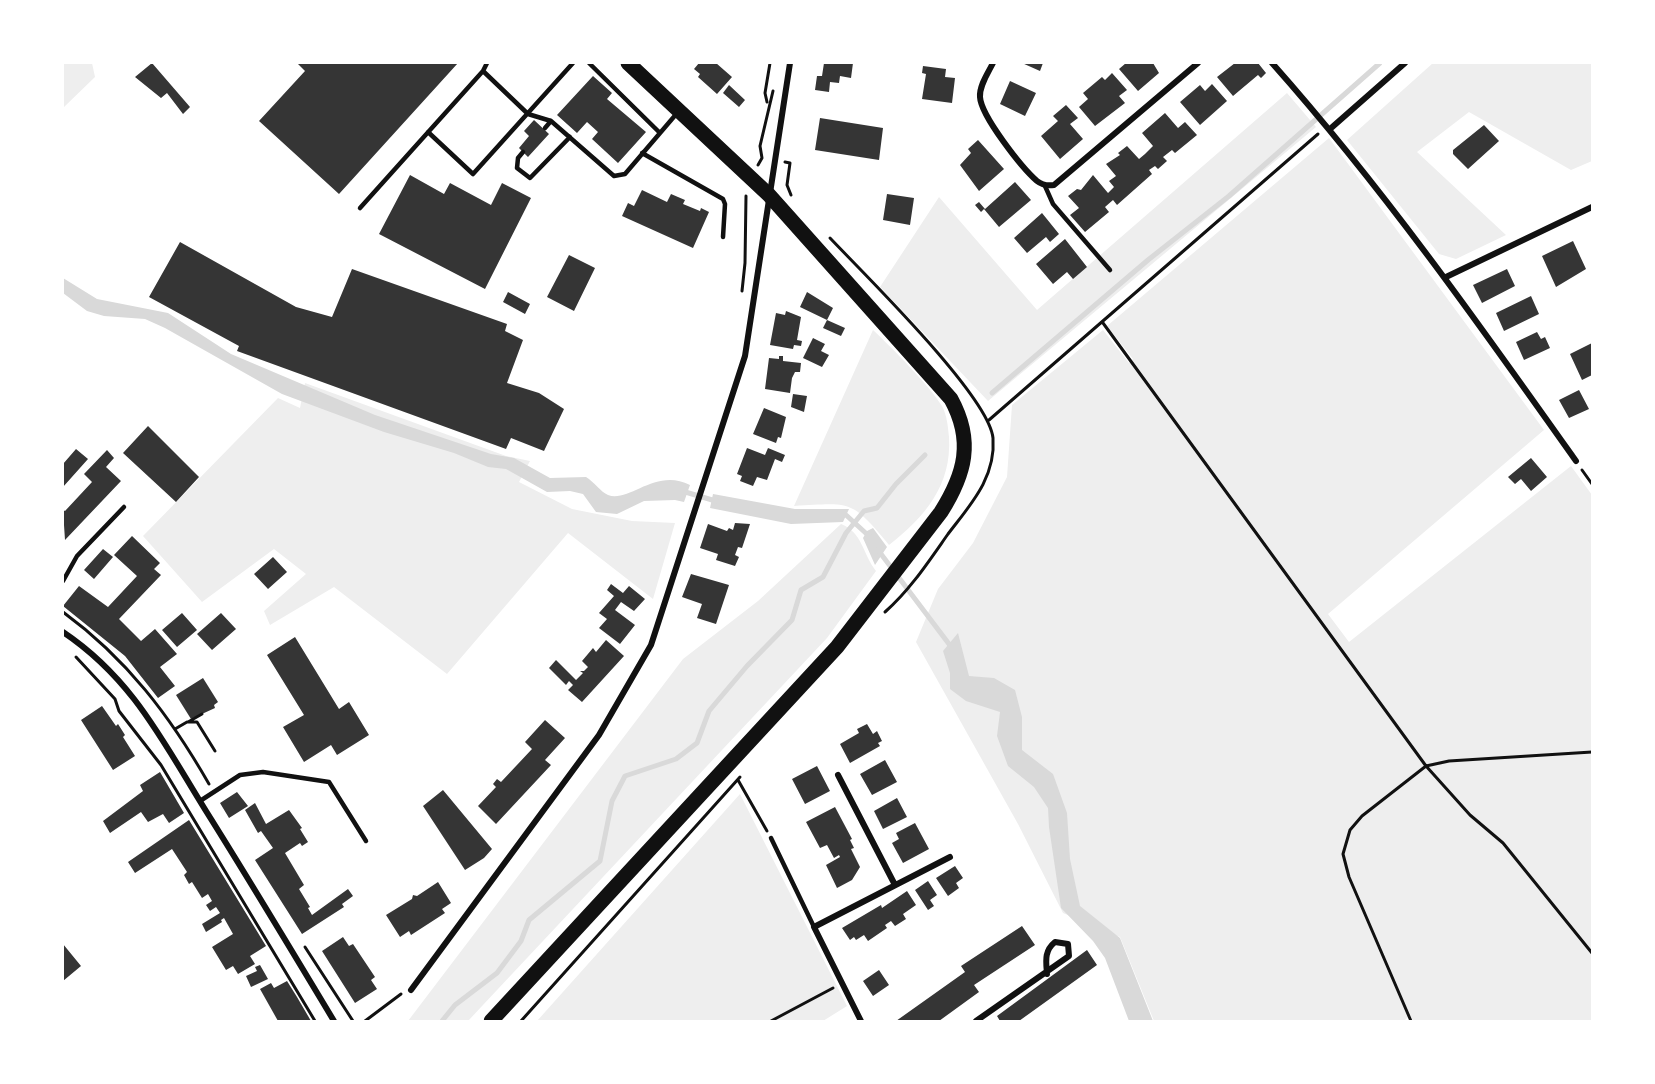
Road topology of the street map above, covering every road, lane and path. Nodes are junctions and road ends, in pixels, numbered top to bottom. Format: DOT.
graph roads {
  1 [pos="487,63"];
  2 [pos="573,63"];
  3 [pos="589,63"];
  4 [pos="628,63"];
  5 [pos="770,63"];
  6 [pos="790,63"];
  7 [pos="993,63"];
  8 [pos="1198,63"];
  9 [pos="1272,63"];
  10 [pos="1405,63"];
  11 [pos="483,71"];
  12 [pos="774,83"];
  13 [pos="768,103"];
  14 [pos="680,110"];
  15 [pos="528,114"];
  16 [pos="552,121"];
  17 [pos="545,128"];
  18 [pos="1330,129"];
  19 [pos="428,132"];
  20 [pos="660,133"];
  21 [pos="570,137"];
  22 [pos="523,152"];
  23 [pos="642,153"];
  24 [pos="762,158"];
  25 [pos="751,177"];
  26 [pos="1045,186"];
  27 [pos="769,195"];
  28 [pos="791,195"];
  29 [pos="1592,207"];
  30 [pos="360,208"];
  31 [pos="823,230"];
  32 [pos="723,237"];
  33 [pos="1110,270"];
  34 [pos="1446,277"];
  35 [pos="741,296"];
  36 [pos="1103,323"];
  37 [pos="1576,461"];
  38 [pos="1592,484"];
  39 [pos="124,507"];
  40 [pos="915,580"];
  41 [pos="63,581"];
  42 [pos="883,614"];
  43 [pos="63,632"];
  44 [pos="70,653"];
  45 [pos="202,714"];
  46 [pos="187,722"];
  47 [pos="175,729"];
  48 [pos="214,751"];
  49 [pos="1592,752"];
  50 [pos="1426,766"];
  51 [pos="745,772"];
  52 [pos="838,775"];
  53 [pos="738,780"];
  54 [pos="200,801"];
  55 [pos="771,838"];
  56 [pos="366,841"];
  57 [pos="950,857"];
  58 [pos="895,885"];
  59 [pos="814,927"];
  60 [pos="1592,953"];
  61 [pos="1047,974"];
  62 [pos="843,983"];
  63 [pos="411,990"];
  64 [pos="315,1021"];
  65 [pos="334,1021"];
  66 [pos="365,1021"];
  67 [pos="491,1021"];
  68 [pos="521,1021"];
  69 [pos="771,1021"];
  70 [pos="861,1021"];
  71 [pos="976,1021"];
  72 [pos="1411,1021"];
  1 -- 11 [label="lane"];
  2 -- 15 [label="lane"];
  3 -- 20 [label="lane"];
  4 -- 14 [label="main road"];
  5 -- 13 [label="path"];
  6 -- 27 [label="street"];
  7 -- 26 [label="street"];
  8 -- 26 [label="street"];
  9 -- 18 [label="street"];
  10 -- 18 [label="street"];
  11 -- 15 [label="lane"];
  11 -- 19 [label="lane"];
  12 -- 13 [label="path"];
  13 -- 24 [label="path"];
  14 -- 20 [label="lane"];
  14 -- 25 [label="main road"];
  15 -- 16 [label="lane"];
  15 -- 19 [label="lane"];
  16 -- 17 [label="lane"];
  16 -- 21 [label="lane"];
  18 -- 34 [label="street"];
  18 -- 36 [label="path"];
  19 -- 30 [label="lane"];
  20 -- 23 [label="lane"];
  21 -- 22 [label="lane"];
  21 -- 23 [label="lane"];
  23 -- 32 [label="lane"];
  25 -- 27 [label="main road"];
  25 -- 35 [label="path"];
  26 -- 33 [label="lane"];
  27 -- 28 [label="path"];
  27 -- 63 [label="street"];
  27 -- 67 [label="main road"];
  29 -- 34 [label="street"];
  31 -- 36 [label="path"];
  34 -- 37 [label="street"];
  36 -- 50 [label="path"];
  37 -- 38 [label="path"];
  39 -- 41 [label="lane"];
  40 -- 42 [label="path"];
  43 -- 54 [label="street"];
  44 -- 64 [label="path"];
  45 -- 46 [label="path"];
  46 -- 47 [label="path"];
  46 -- 48 [label="path"];
  49 -- 50 [label="path"];
  50 -- 60 [label="path"];
  50 -- 72 [label="path"];
  51 -- 53 [label="path"];
  52 -- 58 [label="street"];
  53 -- 55 [label="path"];
  53 -- 68 [label="path"];
  54 -- 56 [label="lane"];
  54 -- 65 [label="street"];
  55 -- 59 [label="lane"];
  57 -- 58 [label="street"];
  58 -- 59 [label="street"];
  59 -- 62 [label="street"];
  61 -- 61 [label="street"];
  61 -- 71 [label="street"];
  62 -- 69 [label="path"];
  62 -- 70 [label="street"];
  63 -- 66 [label="path"];
}
